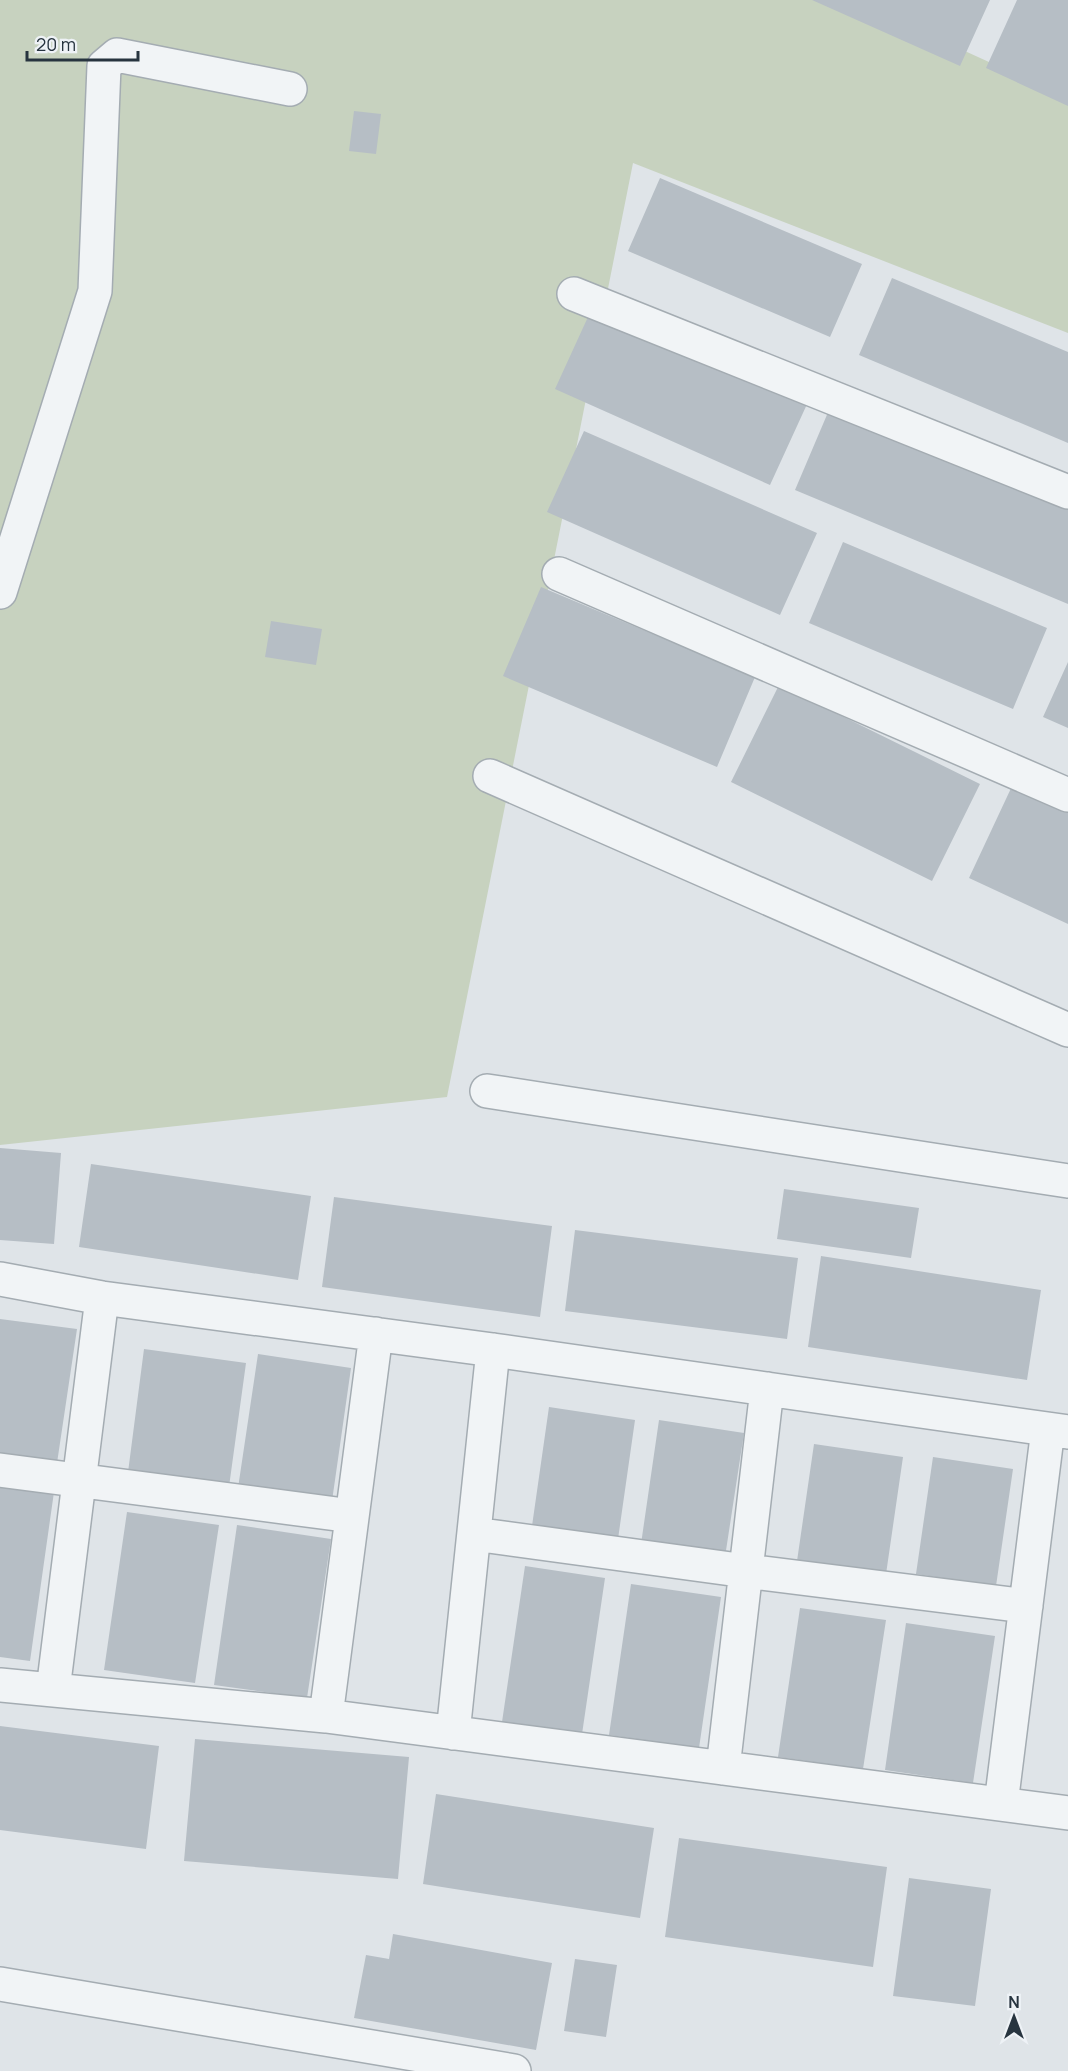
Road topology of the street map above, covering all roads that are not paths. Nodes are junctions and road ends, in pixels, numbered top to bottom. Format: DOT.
graph roads {
  1 [pos="290,88"];
  2 [pos="574,294"];
  3 [pos="1068,492"];
  4 [pos="559,574"];
  5 [pos="0,592"];
  6 [pos="490,776"];
  7 [pos="1068,795"];
  8 [pos="1068,1030"];
  9 [pos="487,1091"];
  10 [pos="1068,1182"];
  11 [pos="0,1279"];
  12 [pos="102,1298"];
  13 [pos="376,1334"];
  14 [pos="494,1350"];
  15 [pos="767,1389"];
  16 [pos="1058,1430"];
  17 [pos="0,1470"];
  18 [pos="79,1480"];
  19 [pos="352,1516"];
  20 [pos="474,1534"];
  21 [pos="746,1571"];
  22 [pos="1026,1606"];
  23 [pos="0,1685"];
  24 [pos="53,1690"];
  25 [pos="326,1716"];
  26 [pos="453,1733"];
  27 [pos="723,1768"];
  28 [pos="1001,1804"];
  29 [pos="1068,1813"];
  30 [pos="0,1984"];
  31 [pos="514,2071"];
  1 -- 5 [label="street"];
  2 -- 3 [label="street"];
  4 -- 7 [label="street"];
  6 -- 8 [label="street"];
  9 -- 10 [label="street"];
  11 -- 12 [label="street"];
  12 -- 13 [label="street"];
  12 -- 18 [label="street"];
  13 -- 14 [label="street"];
  13 -- 19 [label="street"];
  14 -- 15 [label="street"];
  14 -- 20 [label="street"];
  15 -- 16 [label="street"];
  15 -- 21 [label="street"];
  16 -- 22 [label="street"];
  17 -- 18 [label="street"];
  18 -- 19 [label="street"];
  18 -- 24 [label="street"];
  19 -- 25 [label="street"];
  20 -- 21 [label="street"];
  20 -- 26 [label="street"];
  21 -- 22 [label="street"];
  21 -- 27 [label="street"];
  22 -- 28 [label="street"];
  23 -- 24 [label="street"];
  24 -- 25 [label="street"];
  25 -- 26 [label="street"];
  26 -- 27 [label="street"];
  27 -- 28 [label="street"];
  28 -- 29 [label="street"];
  30 -- 31 [label="street"];
}
